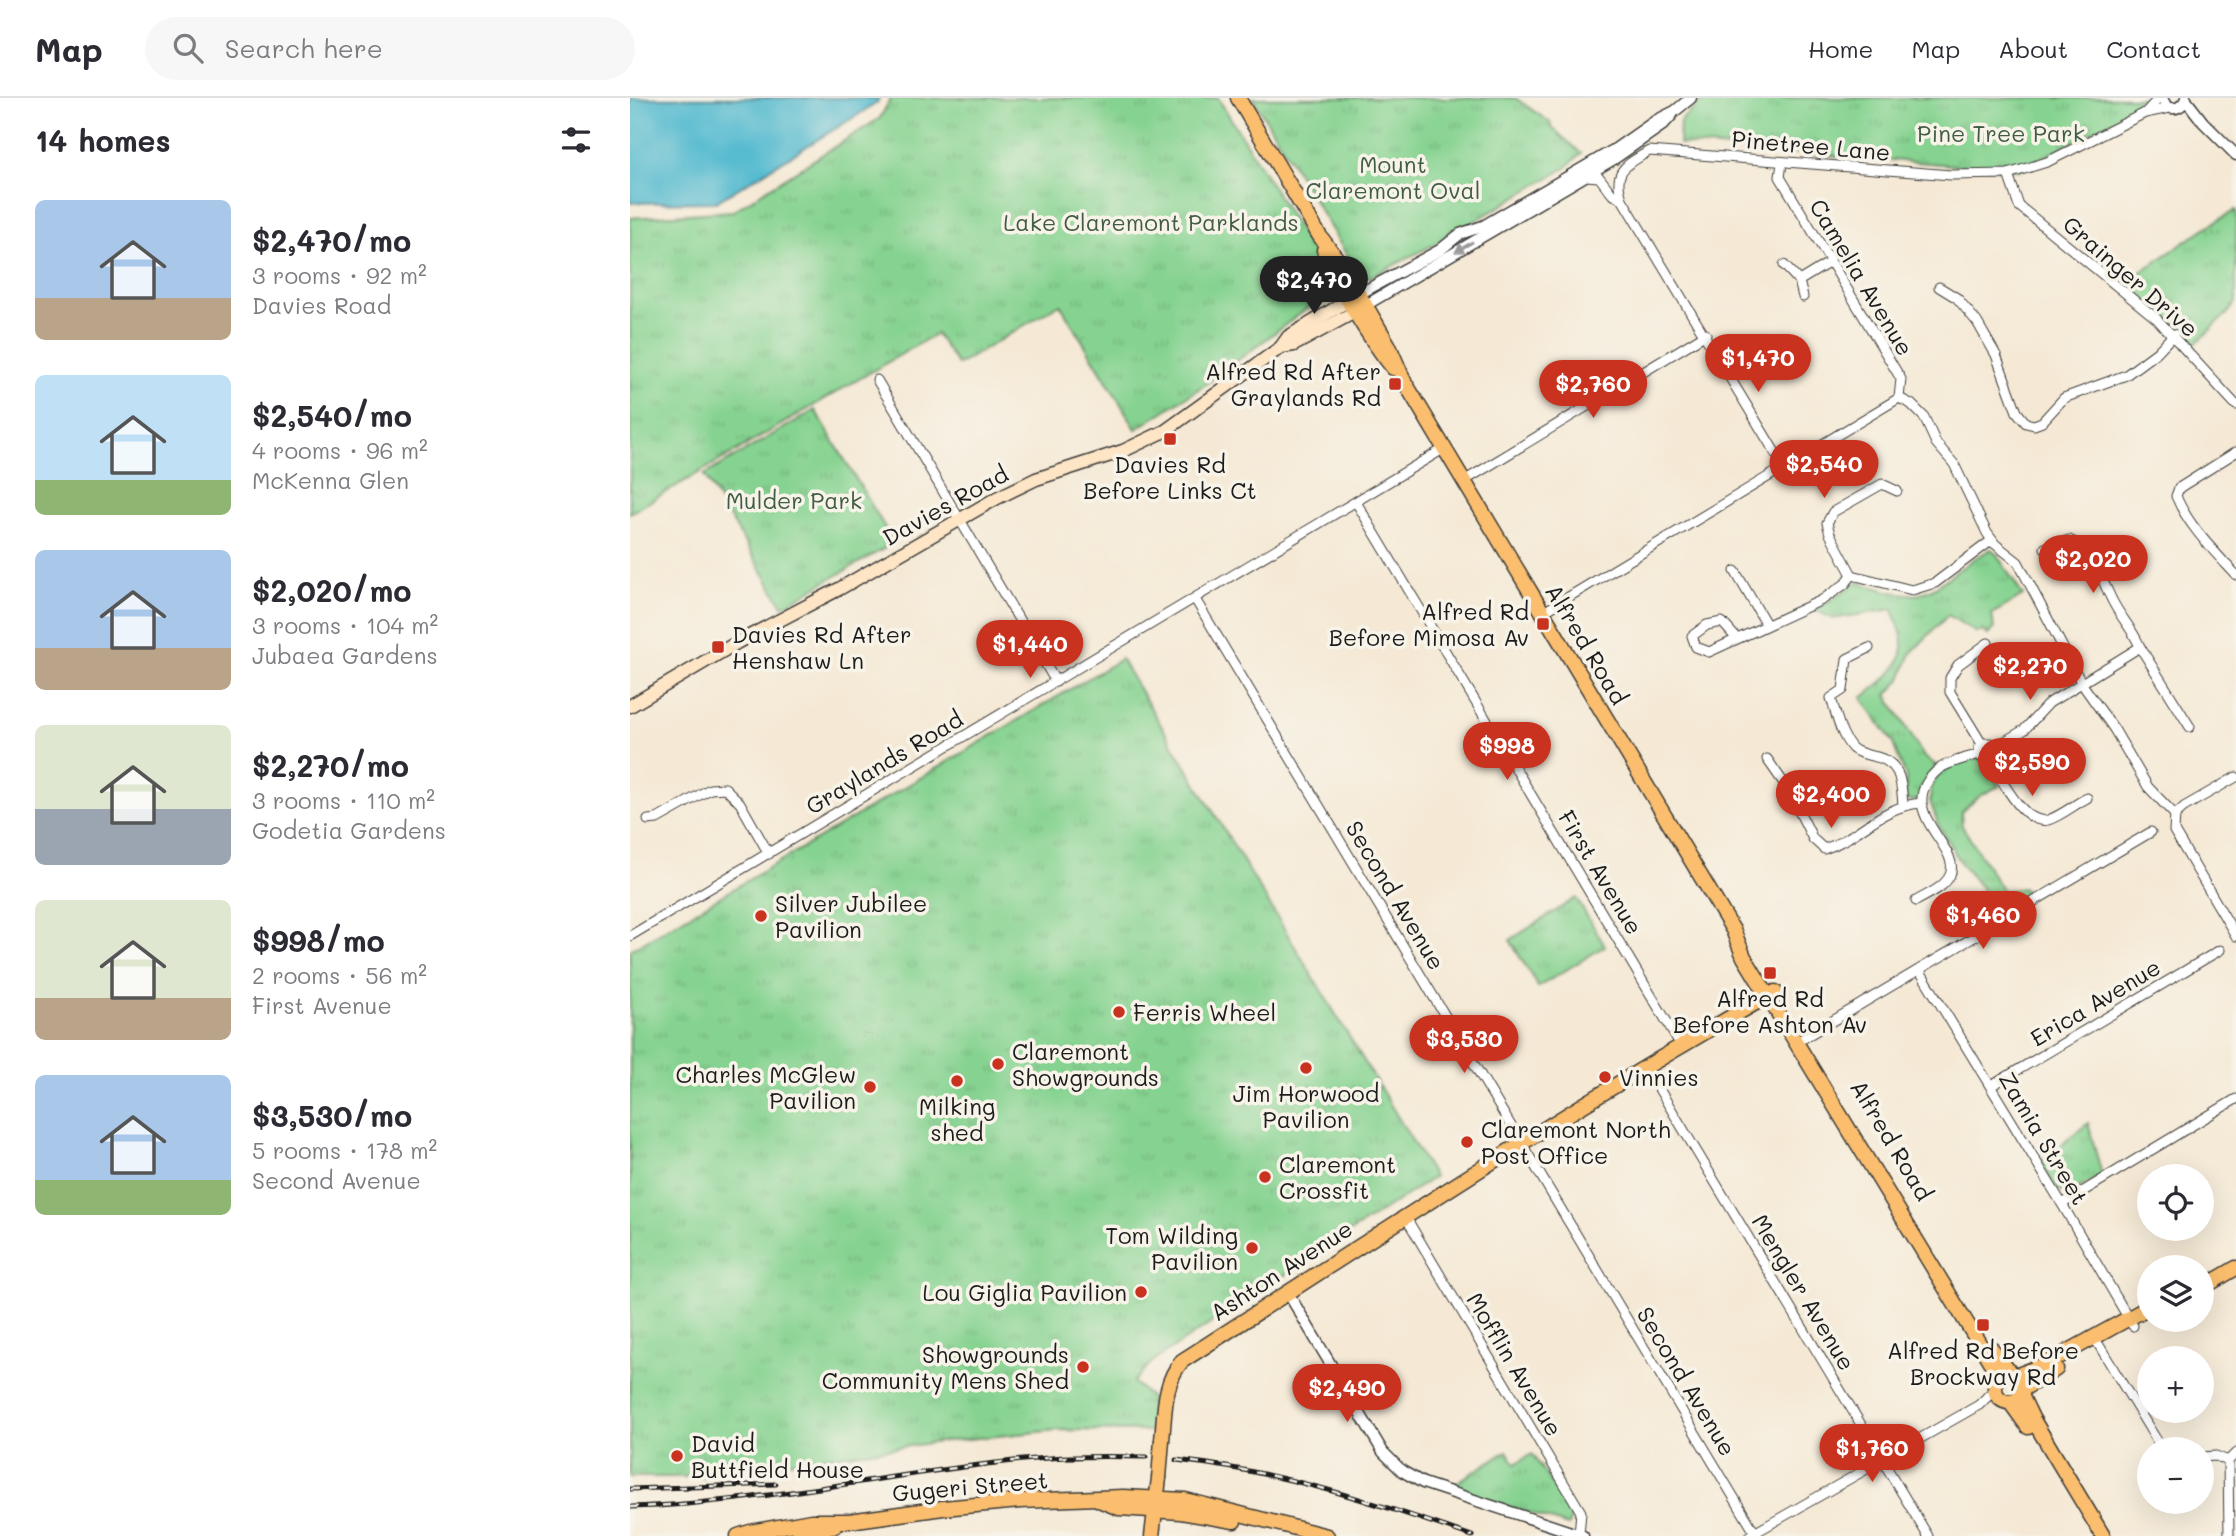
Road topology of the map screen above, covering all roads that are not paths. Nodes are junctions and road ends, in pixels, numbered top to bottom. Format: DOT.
graph roads {
  1 [pos="1238,98"];
  2 [pos="1691,98"];
  3 [pos="2160,98"];
  4 [pos="2186,99"];
  5 [pos="2173,108"];
  6 [pos="2145,113"];
  7 [pos="2203,122"];
  8 [pos="2236,155"];
  9 [pos="1782,163"];
  10 [pos="2008,174"];
  11 [pos="1579,176"];
  12 [pos="1622,199"];
  13 [pos="1830,261"];
  14 [pos="1784,265"];
  15 [pos="1799,281"];
  16 [pos="1939,287"];
  17 [pos="1803,297"];
  18 [pos="1357,302"];
  19 [pos="1706,334"];
  20 [pos="2174,334"];
  21 [pos="877,380"];
  22 [pos="1899,398"];
  23 [pos="2236,405"];
  24 [pos="1445,448"];
  25 [pos="2236,452"];
  26 [pos="1785,468"];
  27 [pos="1464,481"];
  28 [pos="1897,491"];
  29 [pos="1356,502"];
  30 [pos="960,519"];
  31 [pos="1992,540"];
  32 [pos="2045,548"];
  33 [pos="1735,571"];
  34 [pos="1852,575"];
  35 [pos="2236,575"];
  36 [pos="1195,598"];
  37 [pos="1542,613"];
  38 [pos="1766,624"];
  39 [pos="1737,639"];
  40 [pos="1988,643"];
  41 [pos="2140,646"];
  42 [pos="1869,648"];
  43 [pos="1056,682"];
  44 [pos="2082,684"];
  45 [pos="630,706"];
  46 [pos="2190,727"];
  47 [pos="1982,744"];
  48 [pos="1995,747"];
  49 [pos="1979,754"];
  50 [pos="1767,759"];
  51 [pos="1989,760"];
  52 [pos="2236,777"];
  53 [pos="2087,798"];
  54 [pos="1921,803"];
  55 [pos="1903,805"];
  56 [pos="2175,815"];
  57 [pos="648,820"];
  58 [pos="2151,832"];
  59 [pos="769,854"];
  60 [pos="1916,901"];
  61 [pos="630,936"];
  62 [pos="2236,936"];
  63 [pos="2220,950"];
  64 [pos="1920,971"];
  65 [pos="1772,994"];
  66 [pos="1801,1040"];
  67 [pos="1682,1047"];
  68 [pos="1647,1069"];
  69 [pos="1991,1086"];
  70 [pos="2236,1099"];
  71 [pos="1522,1143"];
  72 [pos="2062,1204"];
  73 [pos="1405,1216"];
  74 [pos="2236,1258"];
  75 [pos="2236,1268"];
  76 [pos="2214,1270"];
  77 [pos="2214,1281"];
  78 [pos="1288,1293"];
  79 [pos="2137,1317"];
  80 [pos="2137,1320"];
  81 [pos="2131,1322"];
  82 [pos="2096,1341"];
  83 [pos="2005,1380"];
  84 [pos="2018,1396"];
  85 [pos="2155,1437"];
  86 [pos="2236,1453"];
  87 [pos="2214,1456"];
  88 [pos="1883,1461"];
  89 [pos="2228,1461"];
  90 [pos="1157,1503"];
  91 [pos="849,1521"];
  92 [pos="1581,1535"];
  93 [pos="1754,1535"];
  94 [pos="738,1536"];
  95 [pos="797,1536"];
  96 [pos="1152,1536"];
  97 [pos="1295,1536"];
  98 [pos="1327,1536"];
  99 [pos="1928,1536"];
  100 [pos="2094,1536"];
  101 [pos="2103,1536"];
  102 [pos="2229,1536"];
  1 -- 18 [label="main road, Alfred Road"];
  2 -- 11 [label="street"];
  3 -- 5 [label="street"];
  3 -- 6 [label="street, Pinetree Lane"];
  4 -- 5 [label="street"];
  4 -- 7 [label="street"];
  5 -- 6 [label="street, Pinetree Lane"];
  5 -- 7 [label="street"];
  6 -- 10 [label="street, Pinetree Lane"];
  7 -- 8 [label="street"];
  9 -- 10 [label="street, Pinetree Lane"];
  9 -- 12 [label="street, Pinetree Lane"];
  9 -- 13 [label="street, Camelia Avenue"];
  10 -- 20 [label="street, Grainger Drive"];
  11 -- 12 [label="street"];
  11 -- 18 [label="street"];
  12 -- 19 [label="street"];
  13 -- 15 [label="street"];
  13 -- 22 [label="street, Camelia Avenue"];
  14 -- 15 [label="street"];
  15 -- 17 [label="street"];
  16 -- 20 [label="street"];
  18 -- 24 [label="main road, Alfred Road"];
  18 -- 30 [label="main road, Davies Road"];
  19 -- 26 [label="street"];
  19 -- 27 [label="street"];
  20 -- 23 [label="street, Grainger Drive"];
  21 -- 30 [label="street"];
  22 -- 26 [label="street"];
  22 -- 31 [label="street"];
  24 -- 27 [label="main road, Alfred Road"];
  24 -- 29 [label="street, Graylands Road"];
  25 -- 35 [label="street"];
  26 -- 37 [label="street"];
  27 -- 37 [label="main road, Alfred Road"];
  28 -- 34 [label="street"];
  29 -- 36 [label="street, Graylands Road"];
  29 -- 67 [label="street, First Avenue"];
  30 -- 43 [label="street"];
  30 -- 45 [label="main road, Davies Road"];
  31 -- 34 [label="street"];
  31 -- 44 [label="street"];
  32 -- 41 [label="street"];
  33 -- 38 [label="street"];
  34 -- 38 [label="street"];
  36 -- 43 [label="street, Graylands Road"];
  36 -- 71 [label="street, Second Avenue"];
  37 -- 65 [label="main road, Alfred Road"];
  38 -- 39 [label="street"];
  39 -- 39 [label="street"];
  40 -- 47 [label="street"];
  41 -- 44 [label="street"];
  41 -- 46 [label="street"];
  42 -- 55 [label="street"];
  43 -- 59 [label="street, Graylands Road"];
  44 -- 48 [label="street"];
  44 -- 56 [label="street"];
  47 -- 48 [label="street"];
  47 -- 49 [label="street"];
  48 -- 51 [label="street"];
  49 -- 51 [label="street"];
  49 -- 54 [label="street"];
  50 -- 55 [label="street"];
  51 -- 53 [label="street"];
  52 -- 56 [label="street"];
  54 -- 55 [label="street"];
  54 -- 60 [label="street"];
  56 -- 62 [label="street"];
  57 -- 59 [label="street"];
  58 -- 64 [label="street"];
  59 -- 61 [label="street, Graylands Road"];
  63 -- 69 [label="street, Erica Avenue"];
  64 -- 66 [label="street"];
  64 -- 69 [label="street, Zamia Street"];
  65 -- 66 [label="main road, Alfred Road"];
  65 -- 67 [label="main road, Ashton Avenue"];
  66 -- 83 [label="main road, Alfred Road"];
  67 -- 68 [label="main road, Ashton Avenue"];
  68 -- 71 [label="main road, Ashton Avenue"];
  68 -- 88 [label="street, Mengler Avenue"];
  69 -- 72 [label="street, Zamia Street"];
  70 -- 72 [label="street"];
  71 -- 73 [label="main road, Ashton Avenue"];
  71 -- 93 [label="street, Second Avenue"];
  72 -- 81 [label="street, Zamia Street"];
  73 -- 78 [label="main road, Ashton Avenue"];
  73 -- 92 [label="street, Mofflin Avenue"];
  74 -- 76 [label="main road"];
  75 -- 77 [label="main road"];
  78 -- 90 [label="main road, Ashton Avenue, bridge"];
  78 -- 92 [label="street"];
  79 -- 81 [label="main road"];
  80 -- 81 [label="main road"];
  81 -- 82 [label="main road"];
  82 -- 83 [label="main road"];
  82 -- 84 [label="main road"];
  82 -- 85 [label="street"];
  83 -- 84 [label="main road, Alfred Road"];
  83 -- 84 [label="main road, Alfred Road"];
  83 -- 88 [label="street"];
  84 -- 100 [label="main road, Alfred Road"];
  84 -- 101 [label="main road, Alfred Road"];
  86 -- 89 [label="street"];
  87 -- 89 [label="street"];
  88 -- 93 [label="street"];
  88 -- 99 [label="street, Mengler Avenue"];
  89 -- 102 [label="street"];
  90 -- 91 [label="main road, Gugeri Street"];
  90 -- 96 [label="main road, Ashton Avenue"];
  90 -- 97 [label="main road, Gugeri Street"];
  90 -- 98 [label="main road, Gugeri Street"];
  91 -- 94 [label="main road, Gugeri Street"];
  91 -- 95 [label="main road, Gugeri Street"];
}
